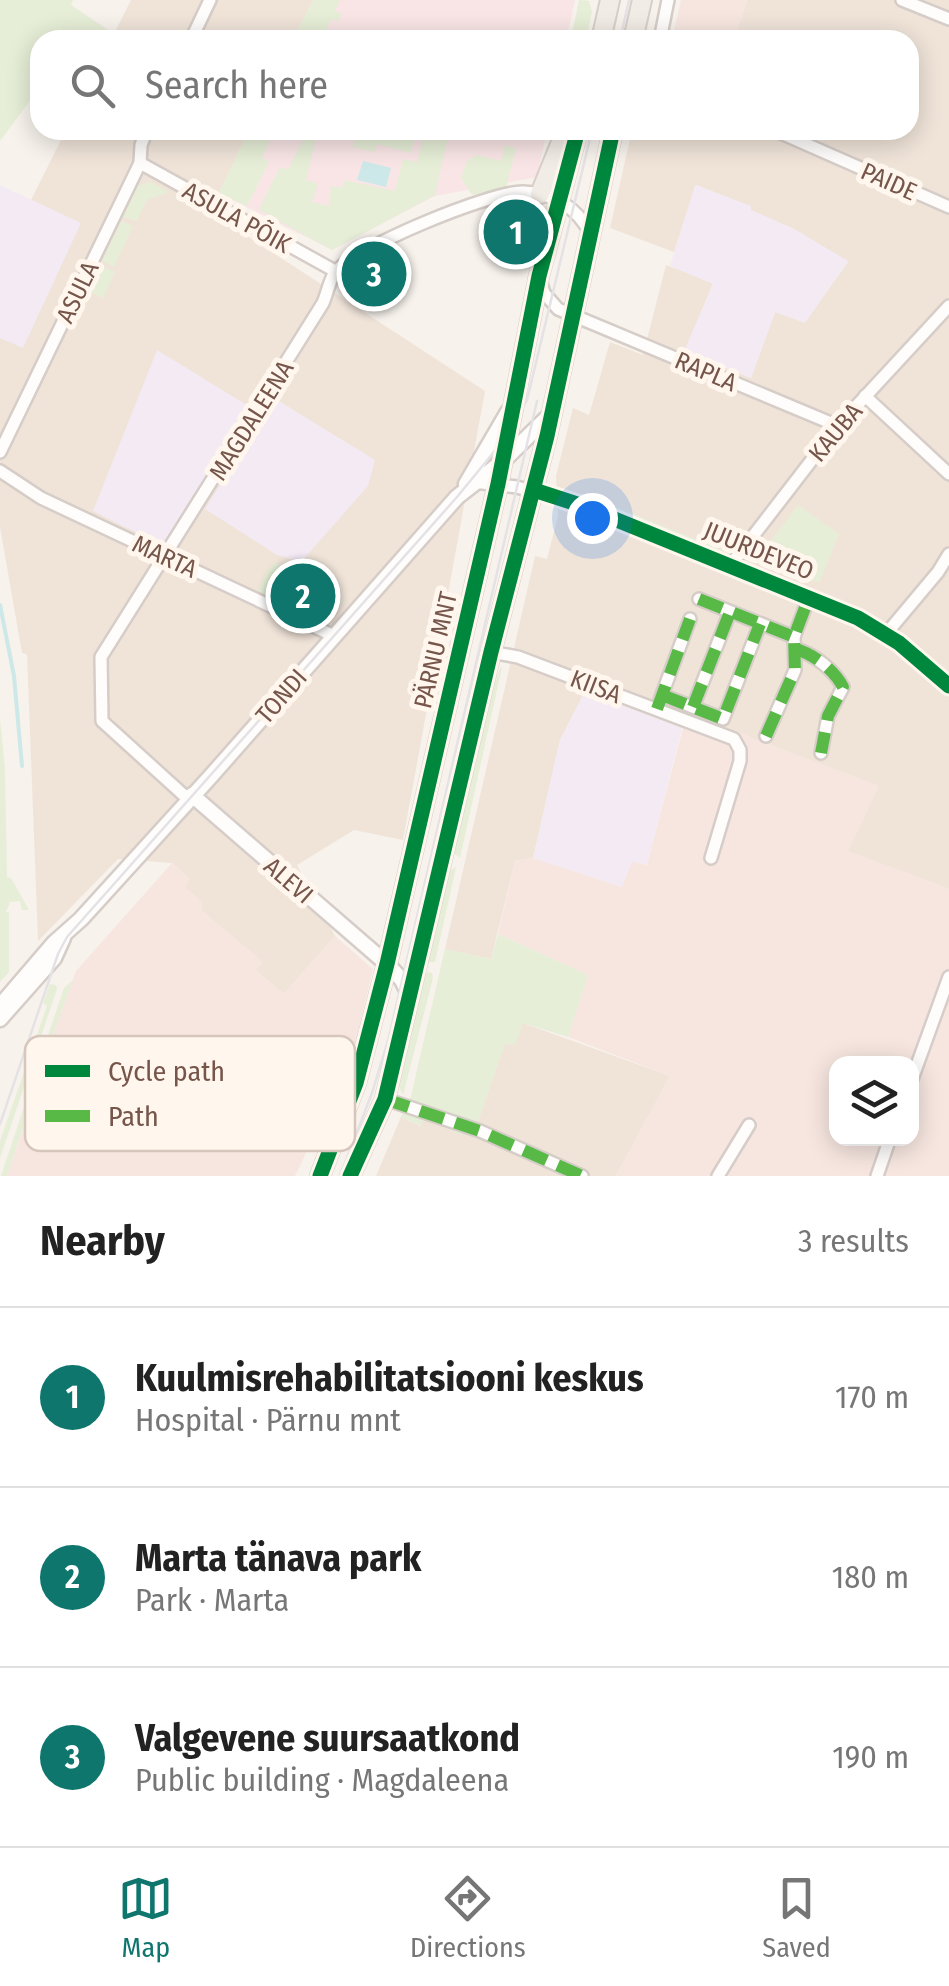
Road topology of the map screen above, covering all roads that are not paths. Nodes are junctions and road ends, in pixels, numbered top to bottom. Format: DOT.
graph roads {
  1 [pos="210,0"];
  2 [pos="610,0"];
  3 [pos="642,0"];
  4 [pos="668,0"];
  5 [pos="902,0"];
  6 [pos="949,20"];
  7 [pos="196,30"];
  8 [pos="603,30"];
  9 [pos="634,30"];
  10 [pos="662,30"];
  11 [pos="143,140"];
  12 [pos="562,140"];
  13 [pos="575,140"];
  14 [pos="612,140"];
  15 [pos="797,140"];
  16 [pos="140,163"];
  17 [pos="540,194"];
  18 [pos="559,201"];
  19 [pos="949,207"];
  20 [pos="591,234"];
  21 [pos="336,271"];
  22 [pos="539,276"];
  23 [pos="949,306"];
  24 [pos="574,316"];
  25 [pos="865,396"];
  26 [pos="512,402"];
  27 [pos="552,412"];
  28 [pos="838,426"];
  29 [pos="0,452"];
  30 [pos="503,460"];
  31 [pos="0,470"];
  32 [pos="949,474"];
  33 [pos="473,482"];
  34 [pos="498,484"];
  35 [pos="534,490"];
  36 [pos="457,497"];
  37 [pos="949,554"];
  38 [pos="166,556"];
  39 [pos="730,566"];
  40 [pos="809,597"];
  41 [pos="699,599"];
  42 [pos="730,612"];
  43 [pos="690,618"];
  44 [pos="760,624"];
  45 [pos="886,634"];
  46 [pos="334,636"];
  47 [pos="795,643"];
  48 [pos="492,652"];
  49 [pos="949,686"];
  50 [pos="662,695"];
  51 [pos="693,707"];
  52 [pos="657,709"];
  53 [pos="766,736"];
  54 [pos="821,753"];
  55 [pos="190,797"];
  56 [pos="711,858"];
  57 [pos="63,937"];
  58 [pos="386,964"];
  59 [pos="949,977"];
  60 [pos="410,996"];
  61 [pos="0,1006"];
  62 [pos="0,1019"];
  63 [pos="919,1060"];
  64 [pos="355,1086"];
  65 [pos="385,1099"];
  66 [pos="749,1125"];
  67 [pos="887,1146"];
  68 [pos="332,1151"];
  69 [pos="320,1176"];
  70 [pos="350,1176"];
  71 [pos="582,1176"];
  72 [pos="718,1176"];
  73 [pos="877,1176"];
  1 -- 7 [label="street"];
  2 -- 8 [label="main road"];
  3 -- 9 [label="main road"];
  4 -- 10 [label="street"];
  5 -- 6 [label="street"];
  11 -- 16 [label="street, ASULA"];
  12 -- 17 [label="main road"];
  13 -- 18 [label="main road, PÄRNU MNT"];
  14 -- 20 [label="main road"];
  15 -- 19 [label="street, PAIDE"];
  16 -- 21 [label="street, ASULA PÕIK"];
  16 -- 29 [label="street, ASULA"];
  17 -- 18 [label="street"];
  17 -- 21 [label="street"];
  18 -- 20 [label="street"];
  18 -- 22 [label="main road, PÄRNU MNT"];
  20 -- 24 [label="main road"];
  21 -- 38 [label="street, MAGDALEENA"];
  22 -- 24 [label="street"];
  22 -- 26 [label="main road, PÄRNU MNT"];
  23 -- 25 [label="street, KAUBA"];
  24 -- 27 [label="main road"];
  24 -- 28 [label="street, RAPLA"];
  25 -- 28 [label="street, KAUBA"];
  25 -- 32 [label="street"];
  26 -- 30 [label="main road, PÄRNU MNT"];
  26 -- 36 [label="street"];
  27 -- 30 [label="street, TONDI"];
  27 -- 35 [label="main road"];
  28 -- 39 [label="street, KAUBA"];
  30 -- 33 [label="street, TONDI"];
  30 -- 34 [label="main road, PÄRNU MNT"];
  31 -- 38 [label="street, MARTA"];
  33 -- 34 [label="street, JUURDEVEO"];
  33 -- 36 [label="street, TONDI"];
  34 -- 35 [label="street, JUURDEVEO"];
  34 -- 58 [label="main road, PÄRNU MNT"];
  35 -- 39 [label="street, JUURDEVEO"];
  35 -- 48 [label="main road"];
  36 -- 46 [label="street, TONDI"];
  37 -- 45 [label="street"];
  38 -- 46 [label="street, MARTA"];
  38 -- 55 [label="street, MAGDALEENA"];
  39 -- 40 [label="street, JUURDEVEO"];
  40 -- 45 [label="street, JUURDEVEO"];
  40 -- 47 [label="street"];
  41 -- 42 [label="street"];
  42 -- 44 [label="street"];
  42 -- 51 [label="street"];
  43 -- 50 [label="street"];
  44 -- 47 [label="street"];
  44 -- 51 [label="street"];
  45 -- 49 [label="street, JUURDEVEO"];
  46 -- 55 [label="street, TONDI"];
  47 -- 53 [label="street"];
  47 -- 54 [label="street"];
  48 -- 52 [label="street, KIISA"];
  48 -- 60 [label="main road"];
  50 -- 51 [label="street"];
  50 -- 52 [label="street"];
  52 -- 56 [label="street, KIISA"];
  55 -- 57 [label="street, TONDI"];
  55 -- 58 [label="street, ALEVI"];
  57 -- 61 [label="street, TONDI"];
  57 -- 62 [label="street, TONDI"];
  58 -- 60 [label="street, ALEVI"];
  58 -- 64 [label="main road, PÄRNU MNT"];
  59 -- 63 [label="street"];
  60 -- 65 [label="main road"];
  65 -- 70 [label="main road"];
  65 -- 71 [label="street"];
  66 -- 72 [label="street"];
  67 -- 73 [label="street"];
  68 -- 69 [label="main road, PÄRNU MNT"];
}
